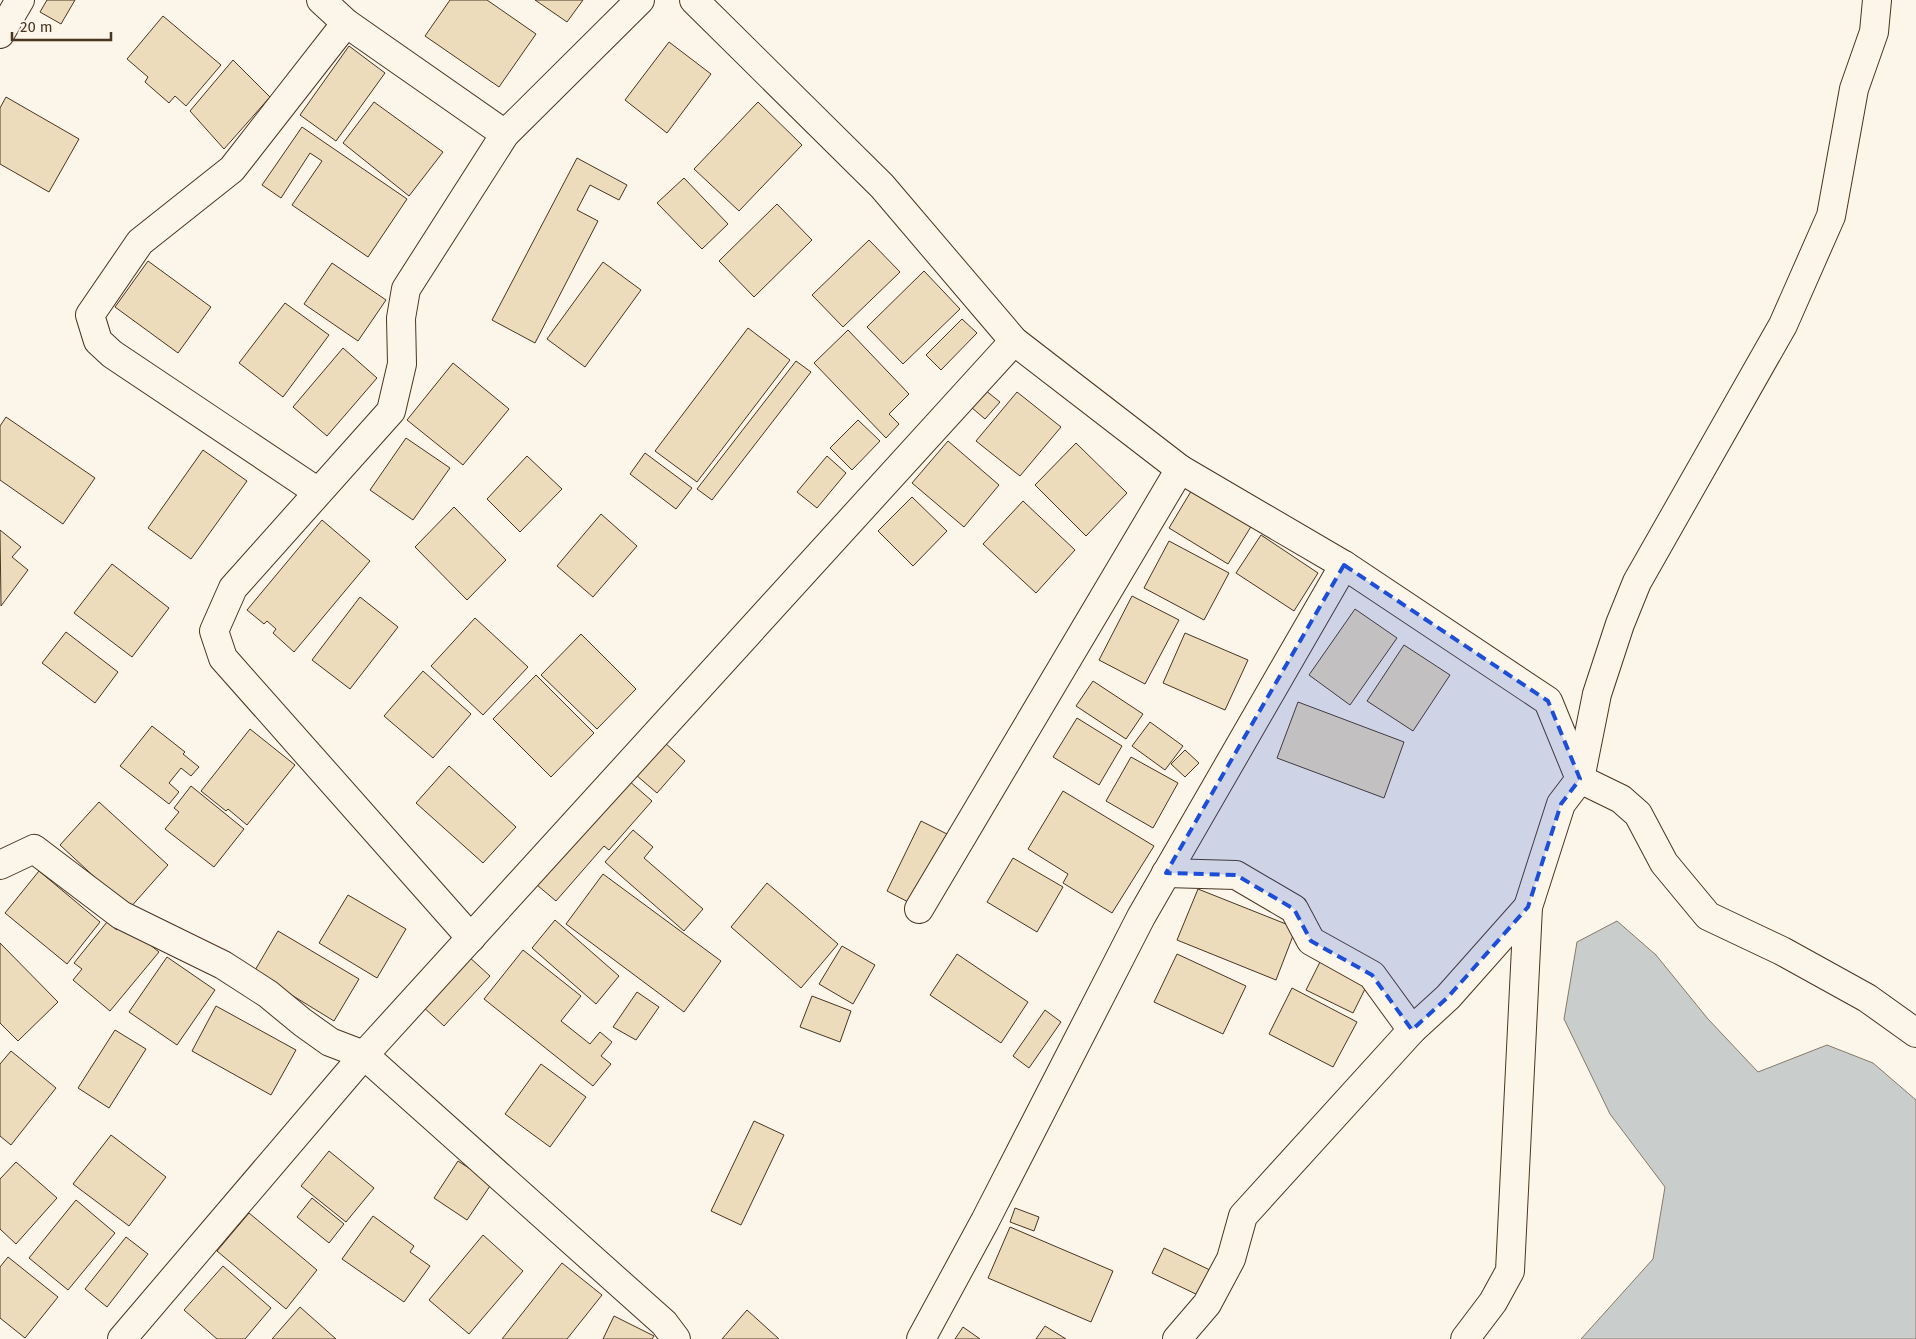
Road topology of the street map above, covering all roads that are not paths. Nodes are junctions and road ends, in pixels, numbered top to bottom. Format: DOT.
graph roads {
  1 [pos="20,0"];
  2 [pos="321,0"];
  3 [pos="640,0"];
  4 [pos="694,0"];
  5 [pos="1877,0"];
  6 [pos="346,23"];
  7 [pos="0,34"];
  8 [pos="505,134"];
  9 [pos="1014,341"];
  10 [pos="1180,469"];
  11 [pos="318,492"];
  12 [pos="1344,564"];
  13 [pos="1580,779"];
  14 [pos="0,865"];
  15 [pos="1166,873"];
  16 [pos="1528,907"];
  17 [pos="919,909"];
  18 [pos="471,938"];
  19 [pos="1412,1030"];
  20 [pos="1916,1033"];
  21 [pos="364,1054"];
  22 [pos="135,1334"];
  23 [pos="676,1339"];
  24 [pos="921,1339"];
  25 [pos="1177,1339"];
  26 [pos="1465,1339"];
  1 -- 7 [label="street"];
  2 -- 6 [label="street"];
  3 -- 8 [label="street"];
  4 -- 9 [label="street"];
  5 -- 13 [label="street"];
  6 -- 8 [label="street"];
  6 -- 11 [label="street"];
  8 -- 11 [label="street"];
  9 -- 10 [label="street"];
  9 -- 18 [label="street"];
  10 -- 12 [label="street"];
  10 -- 17 [label="street"];
  11 -- 18 [label="street"];
  12 -- 13 [label="street"];
  12 -- 15 [label="street"];
  13 -- 16 [label="street"];
  13 -- 20 [label="street"];
  14 -- 21 [label="street"];
  15 -- 19 [label="street"];
  15 -- 24 [label="street"];
  16 -- 19 [label="street"];
  16 -- 26 [label="street"];
  18 -- 21 [label="street"];
  19 -- 25 [label="street"];
  21 -- 22 [label="street"];
  21 -- 23 [label="street"];
}
